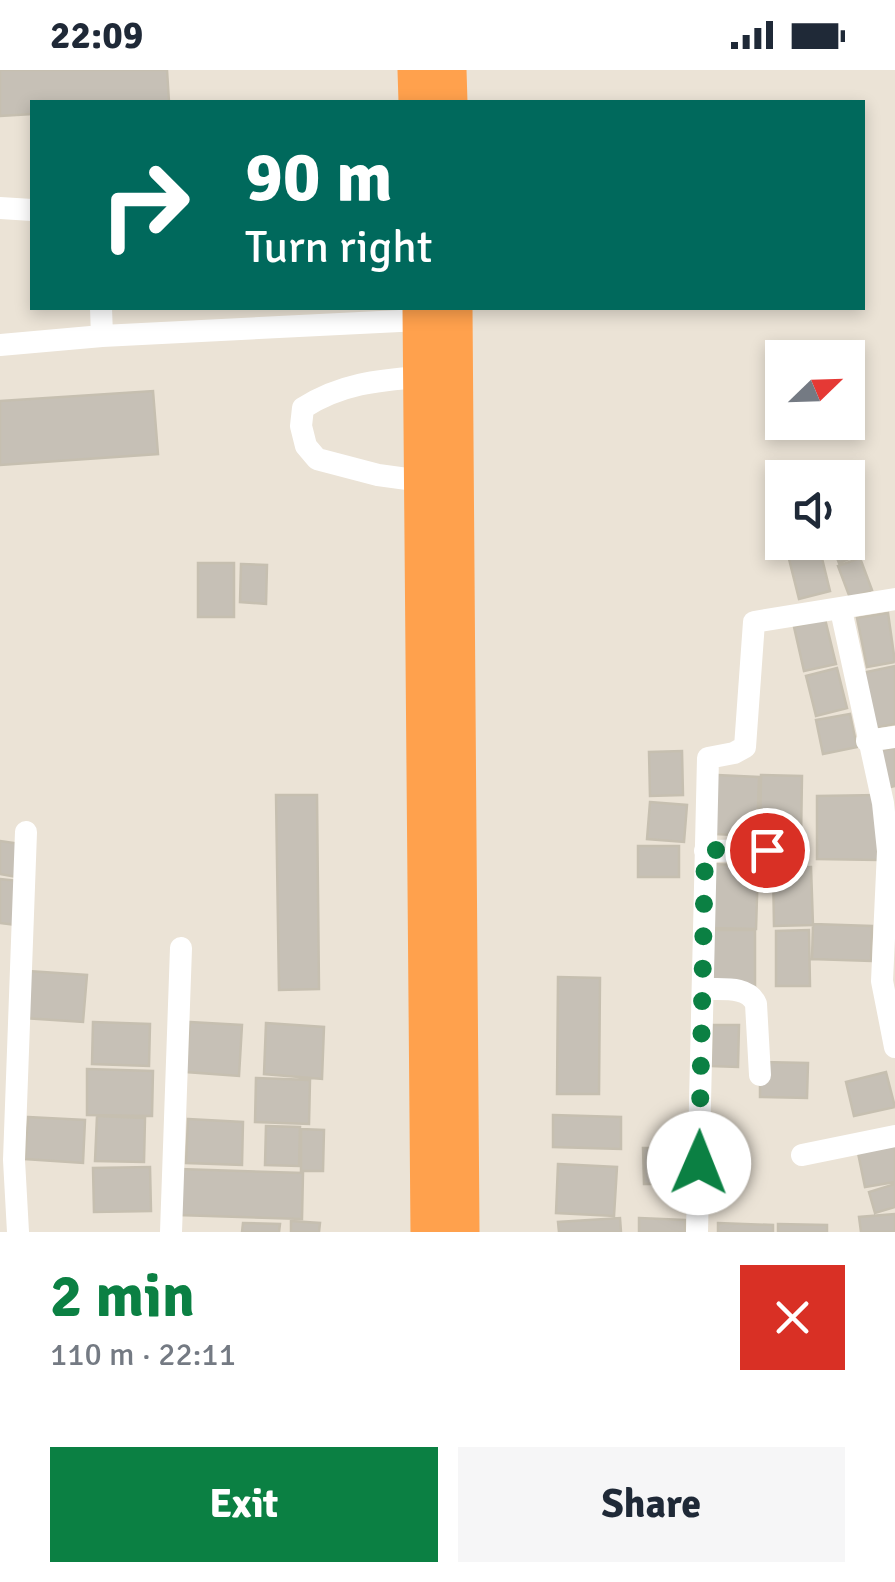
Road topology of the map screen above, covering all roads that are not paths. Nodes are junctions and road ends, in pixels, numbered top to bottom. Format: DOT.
graph roads {
  1 [pos="415,70"];
  2 [pos="449,70"];
  3 [pos="416,100"];
  4 [pos="450,100"];
  5 [pos="0,208"];
  6 [pos="30,210"];
  7 [pos="101,310"];
  8 [pos="454,310"];
  9 [pos="420,314"];
  10 [pos="102,336"];
  11 [pos="0,345"];
  12 [pos="421,377"];
  13 [pos="422,481"];
  14 [pos="895,599"];
  15 [pos="841,610"];
  16 [pos="895,736"];
  17 [pos="867,741"];
  18 [pos="26,832"];
  19 [pos="705,850"];
  20 [pos="798,850"];
  21 [pos="892,851"];
  22 [pos="182,948"];
  23 [pos="888,980"];
  24 [pos="702,989"];
  25 [pos="444,1010"];
  26 [pos="895,1047"];
  27 [pos="760,1075"];
  28 [pos="895,1136"];
  29 [pos="802,1155"];
  30 [pos="18,1232"];
  31 [pos="170,1232"];
  32 [pos="428,1232"];
  33 [pos="462,1232"];
  34 [pos="698,1232"];
  1 -- 3 [label="highway"];
  2 -- 4 [label="highway"];
  5 -- 6 [label="street"];
  7 -- 10 [label="street"];
  8 -- 25 [label="highway"];
  9 -- 10 [label="street"];
  9 -- 12 [label="highway"];
  10 -- 11 [label="street"];
  12 -- 13 [label="highway"];
  12 -- 13 [label="street"];
  13 -- 25 [label="highway"];
  14 -- 15 [label="street"];
  15 -- 17 [label="street"];
  15 -- 19 [label="street"];
  16 -- 17 [label="street"];
  17 -- 21 [label="street"];
  18 -- 30 [label="street"];
  19 -- 20 [label="street"];
  19 -- 24 [label="street"];
  21 -- 23 [label="street"];
  22 -- 31 [label="street"];
  23 -- 26 [label="street"];
  24 -- 27 [label="street"];
  24 -- 34 [label="street"];
  25 -- 32 [label="highway"];
  25 -- 33 [label="highway"];
  28 -- 29 [label="street"];
}
